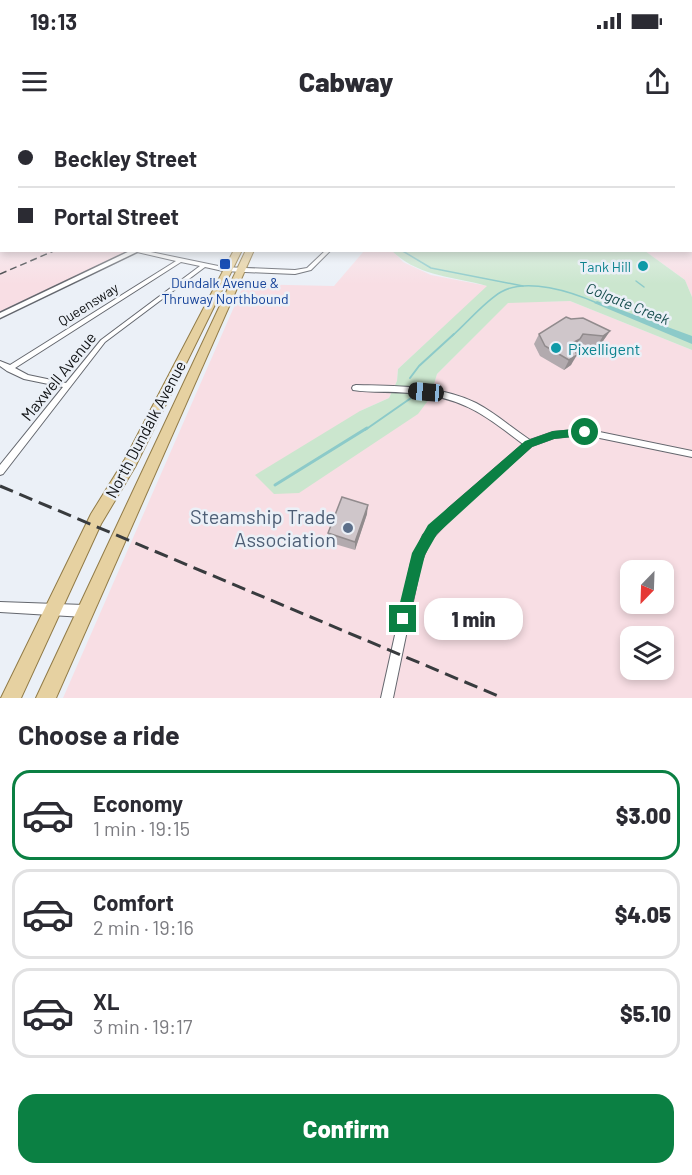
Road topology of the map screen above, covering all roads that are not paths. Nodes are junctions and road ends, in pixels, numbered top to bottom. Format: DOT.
graph roads {
  1 [pos="136,252"];
  2 [pos="143,252"];
  3 [pos="238,252"];
  4 [pos="248,252"];
  5 [pos="327,252"];
  6 [pos="180,260"];
  7 [pos="204,265"];
  8 [pos="235,270"];
  9 [pos="0,316"];
  10 [pos="0,363"];
  11 [pos="9,369"];
  12 [pos="66,385"];
  13 [pos="356,388"];
  14 [pos="529,444"];
  15 [pos="692,454"];
  16 [pos="0,471"];
  17 [pos="0,608"];
  18 [pos="55,609"];
  19 [pos="84,611"];
  20 [pos="11,698"];
  21 [pos="46,698"];
  22 [pos="387,698"];
  1 -- 9 [label="street"];
  2 -- 6 [label="street"];
  3 -- 8 [label="main road, North Dundalk Avenue"];
  4 -- 8 [label="main road, North Dundalk Avenue"];
  5 -- 8 [label="street"];
  6 -- 7 [label="street"];
  6 -- 11 [label="street, Queensway"];
  7 -- 8 [label="street"];
  7 -- 12 [label="street, Maxwell Avenue"];
  8 -- 18 [label="main road, North Dundalk Avenue"];
  8 -- 19 [label="main road, North Dundalk Avenue"];
  10 -- 11 [label="street"];
  11 -- 12 [label="street"];
  12 -- 16 [label="street, Maxwell Avenue"];
  13 -- 14 [label="street"];
  14 -- 15 [label="street"];
  14 -- 22 [label="street"];
  17 -- 18 [label="street"];
  18 -- 19 [label="street"];
  18 -- 20 [label="main road, North Dundalk Avenue"];
  19 -- 21 [label="main road, North Dundalk Avenue"];
}
